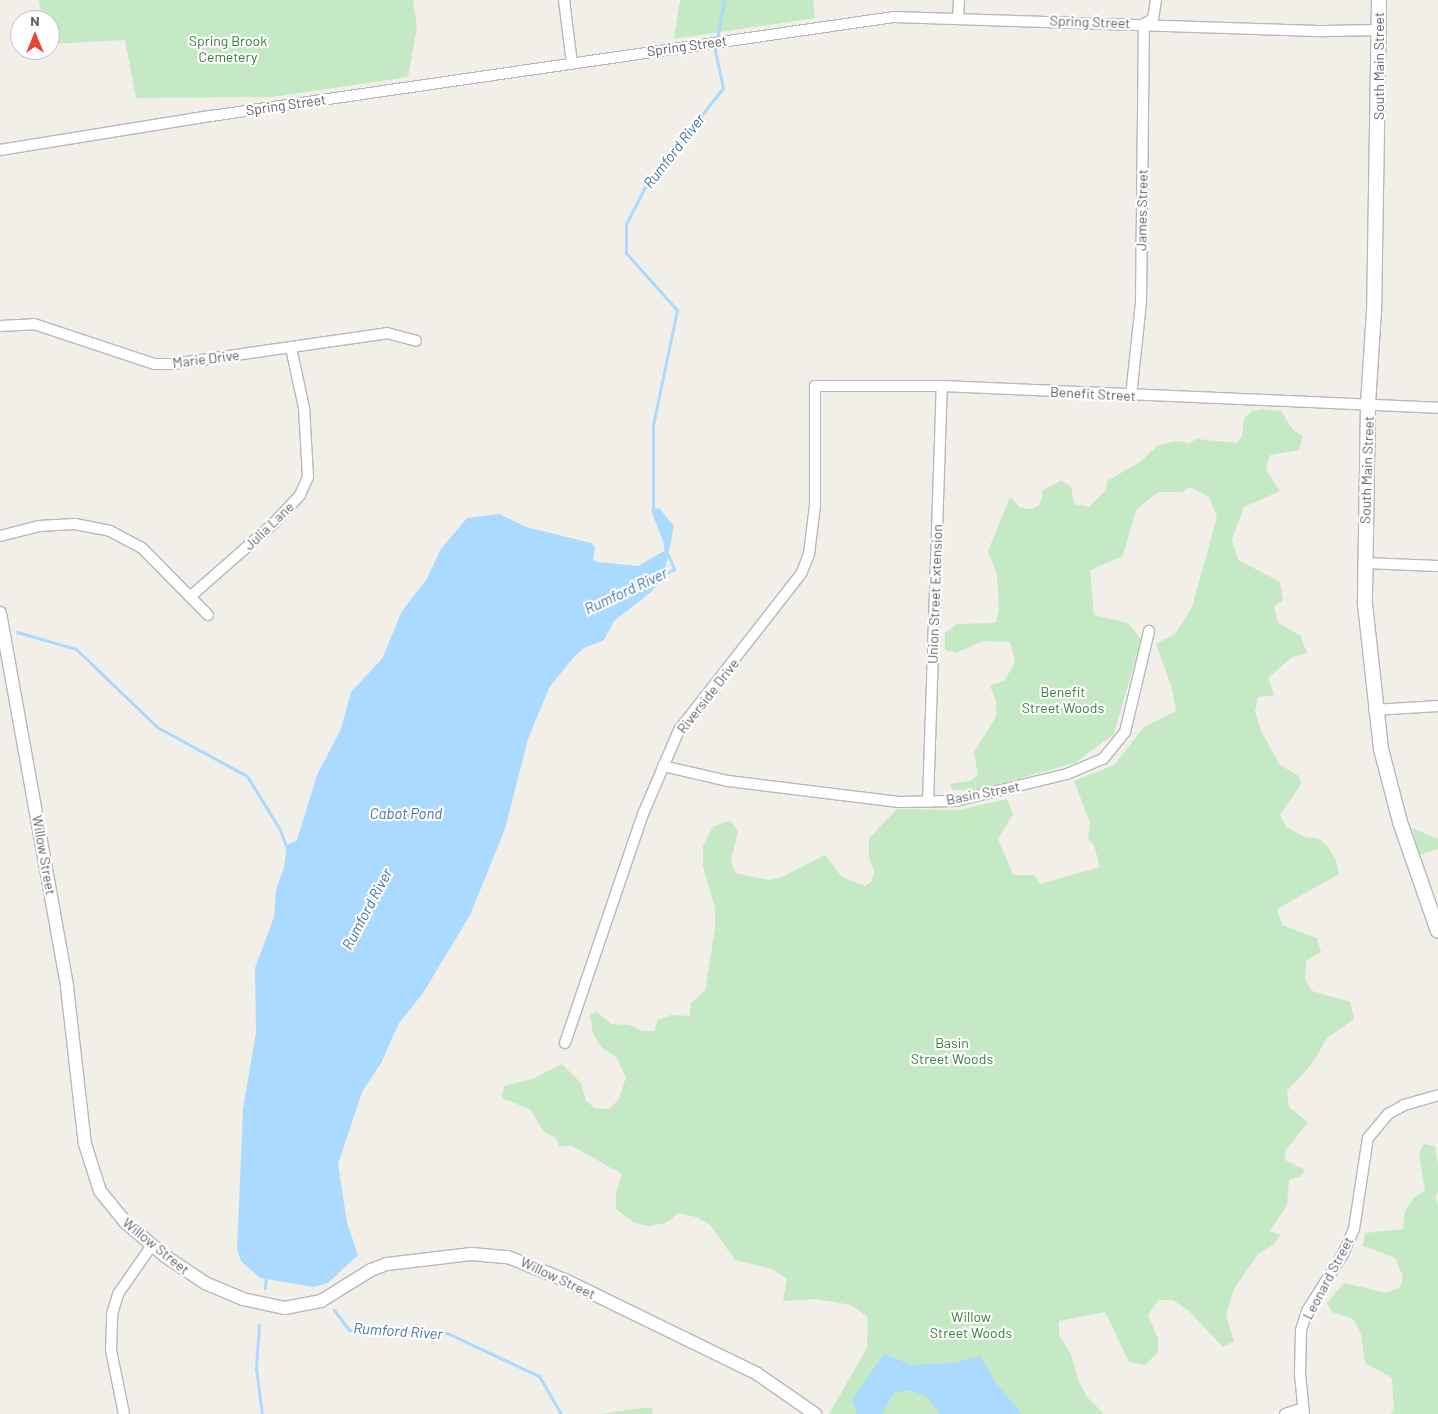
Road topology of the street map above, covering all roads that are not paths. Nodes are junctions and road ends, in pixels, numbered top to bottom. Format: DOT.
graph roads {
  1 [pos="564,0"];
  2 [pos="959,0"];
  3 [pos="1156,0"];
  4 [pos="1379,0"];
  5 [pos="958,18"];
  6 [pos="1144,24"];
  7 [pos="1379,30"];
  8 [pos="572,63"];
  9 [pos="0,150"];
  10 [pos="0,326"];
  11 [pos="416,340"];
  12 [pos="291,348"];
  13 [pos="818,386"];
  14 [pos="942,386"];
  15 [pos="1131,396"];
  16 [pos="1368,404"];
  17 [pos="1438,408"];
  18 [pos="0,536"];
  19 [pos="1364,563"];
  20 [pos="1438,566"];
  21 [pos="191,596"];
  22 [pos="0,613"];
  23 [pos="208,616"];
  24 [pos="1149,631"];
  25 [pos="1438,706"];
  26 [pos="1374,710"];
  27 [pos="663,766"];
  28 [pos="928,802"];
  29 [pos="1438,931"];
  30 [pos="565,1043"];
  31 [pos="1438,1095"];
  32 [pos="152,1245"];
  33 [pos="1303,1411"];
  34 [pos="124,1414"];
  35 [pos="815,1414"];
  36 [pos="1285,1414"];
  1 -- 8 [label="street"];
  2 -- 5 [label="street"];
  3 -- 6 [label="street"];
  4 -- 7 [label="main road, South Main Street"];
  5 -- 6 [label="street, Spring Street"];
  5 -- 8 [label="street, Spring Street"];
  6 -- 7 [label="street, Spring Street"];
  6 -- 15 [label="street, James Street"];
  7 -- 16 [label="main road, South Main Street"];
  8 -- 9 [label="street, Spring Street"];
  10 -- 12 [label="street, Marie Drive"];
  11 -- 12 [label="street, Marie Drive"];
  12 -- 21 [label="street, Julia Lane"];
  13 -- 14 [label="street, Benefit Street"];
  13 -- 27 [label="street, Riverside Drive"];
  14 -- 15 [label="street, Benefit Street"];
  14 -- 28 [label="street, Union Street Extension"];
  15 -- 16 [label="street, Benefit Street"];
  16 -- 17 [label="street, Benefit Street"];
  16 -- 19 [label="main road, South Main Street"];
  18 -- 21 [label="street"];
  19 -- 20 [label="street"];
  19 -- 26 [label="main road, South Main Street"];
  21 -- 23 [label="street"];
  22 -- 32 [label="street, Willow Street"];
  24 -- 28 [label="street, Basin Street"];
  25 -- 26 [label="street"];
  26 -- 29 [label="main road, South Main Street"];
  27 -- 28 [label="street, Basin Street"];
  27 -- 30 [label="street, Riverside Drive"];
  31 -- 33 [label="street, Leonard Street"];
  32 -- 34 [label="street"];
  32 -- 35 [label="street, Willow Street"];
  33 -- 36 [label="street"];
}
